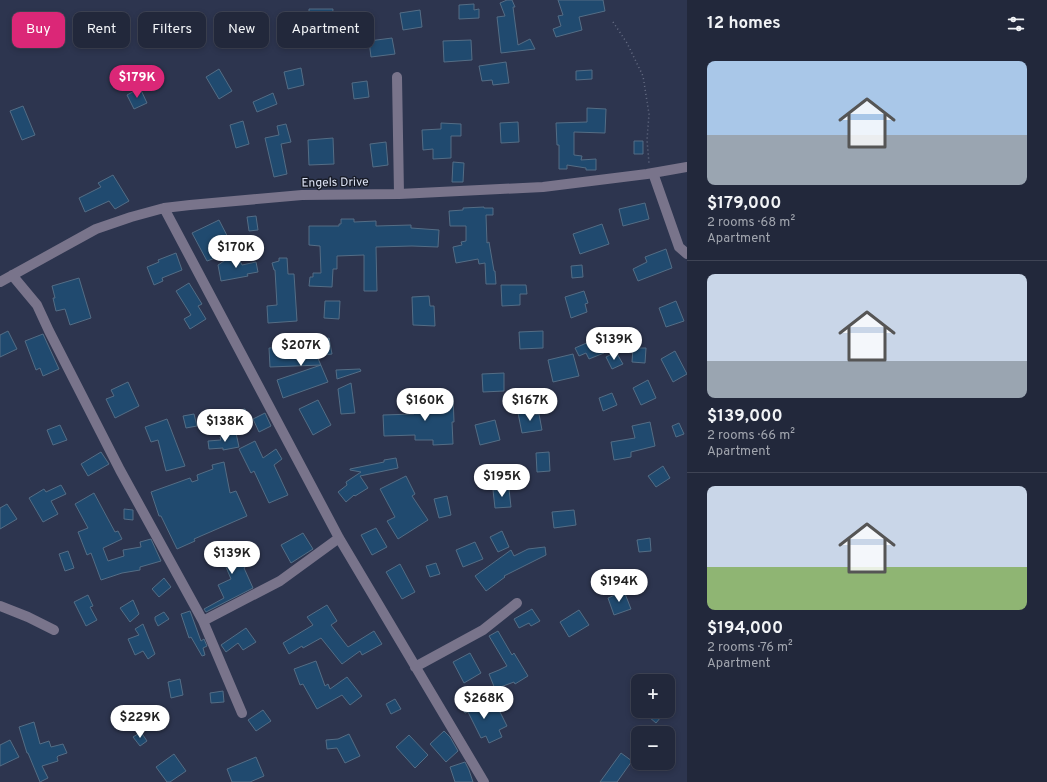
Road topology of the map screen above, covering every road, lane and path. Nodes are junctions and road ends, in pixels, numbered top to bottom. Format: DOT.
graph roads {
  1 [pos="613,22"];
  2 [pos="397,78"];
  3 [pos="687,167"];
  4 [pos="650,174"];
  5 [pos="399,194"];
  6 [pos="164,208"];
  7 [pos="687,254"];
  8 [pos="12,275"];
  9 [pos="0,282"];
  10 [pos="339,538"];
  11 [pos="517,603"];
  12 [pos="0,606"];
  13 [pos="203,622"];
  14 [pos="54,630"];
  15 [pos="415,667"];
  16 [pos="242,713"];
  17 [pos="484,782"];
  1 -- 4 [label="path"];
  2 -- 5 [label="street"];
  3 -- 4 [label="street, Engels Drive"];
  4 -- 5 [label="street, Engels Drive"];
  4 -- 7 [label="street"];
  5 -- 6 [label="street, Engels Drive"];
  6 -- 8 [label="street, Engels Drive"];
  6 -- 10 [label="street"];
  8 -- 9 [label="street, Engels Drive"];
  8 -- 13 [label="street"];
  10 -- 13 [label="street"];
  10 -- 15 [label="street"];
  11 -- 15 [label="street"];
  12 -- 14 [label="street"];
  13 -- 16 [label="street"];
  15 -- 17 [label="street"];
}
